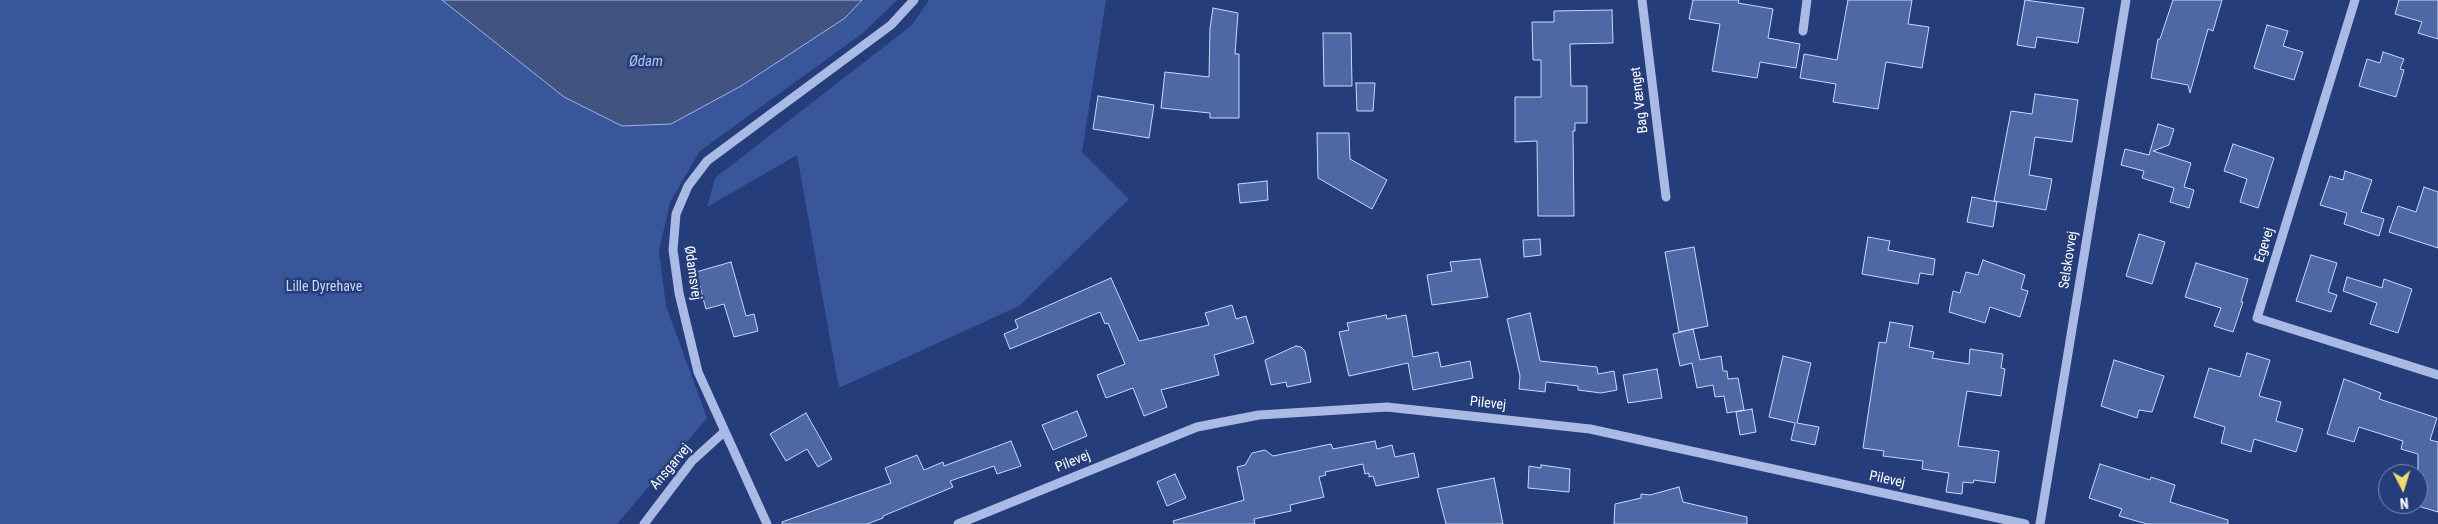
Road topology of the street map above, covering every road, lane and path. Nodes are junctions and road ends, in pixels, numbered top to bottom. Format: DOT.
graph roads {
  1 [pos="914,0"];
  2 [pos="1642,0"];
  3 [pos="1807,0"];
  4 [pos="2126,0"];
  5 [pos="2355,0"];
  6 [pos="1803,31"];
  7 [pos="1666,197"];
  8 [pos="2438,374"];
  9 [pos="724,432"];
  10 [pos="644,524"];
  11 [pos="767,524"];
  12 [pos="958,524"];
  13 [pos="2025,524"];
  14 [pos="2040,524"];
  1 -- 9 [label="street, Ødamsvej"];
  2 -- 7 [label="street, Bag Vænget"];
  3 -- 6 [label="street"];
  4 -- 14 [label="street, Selskovvej"];
  5 -- 8 [label="street, Egevej"];
  9 -- 10 [label="street, Ansgarvej"];
  9 -- 11 [label="street, Ødamsvej"];
  12 -- 13 [label="street, Pilevej"];
}
